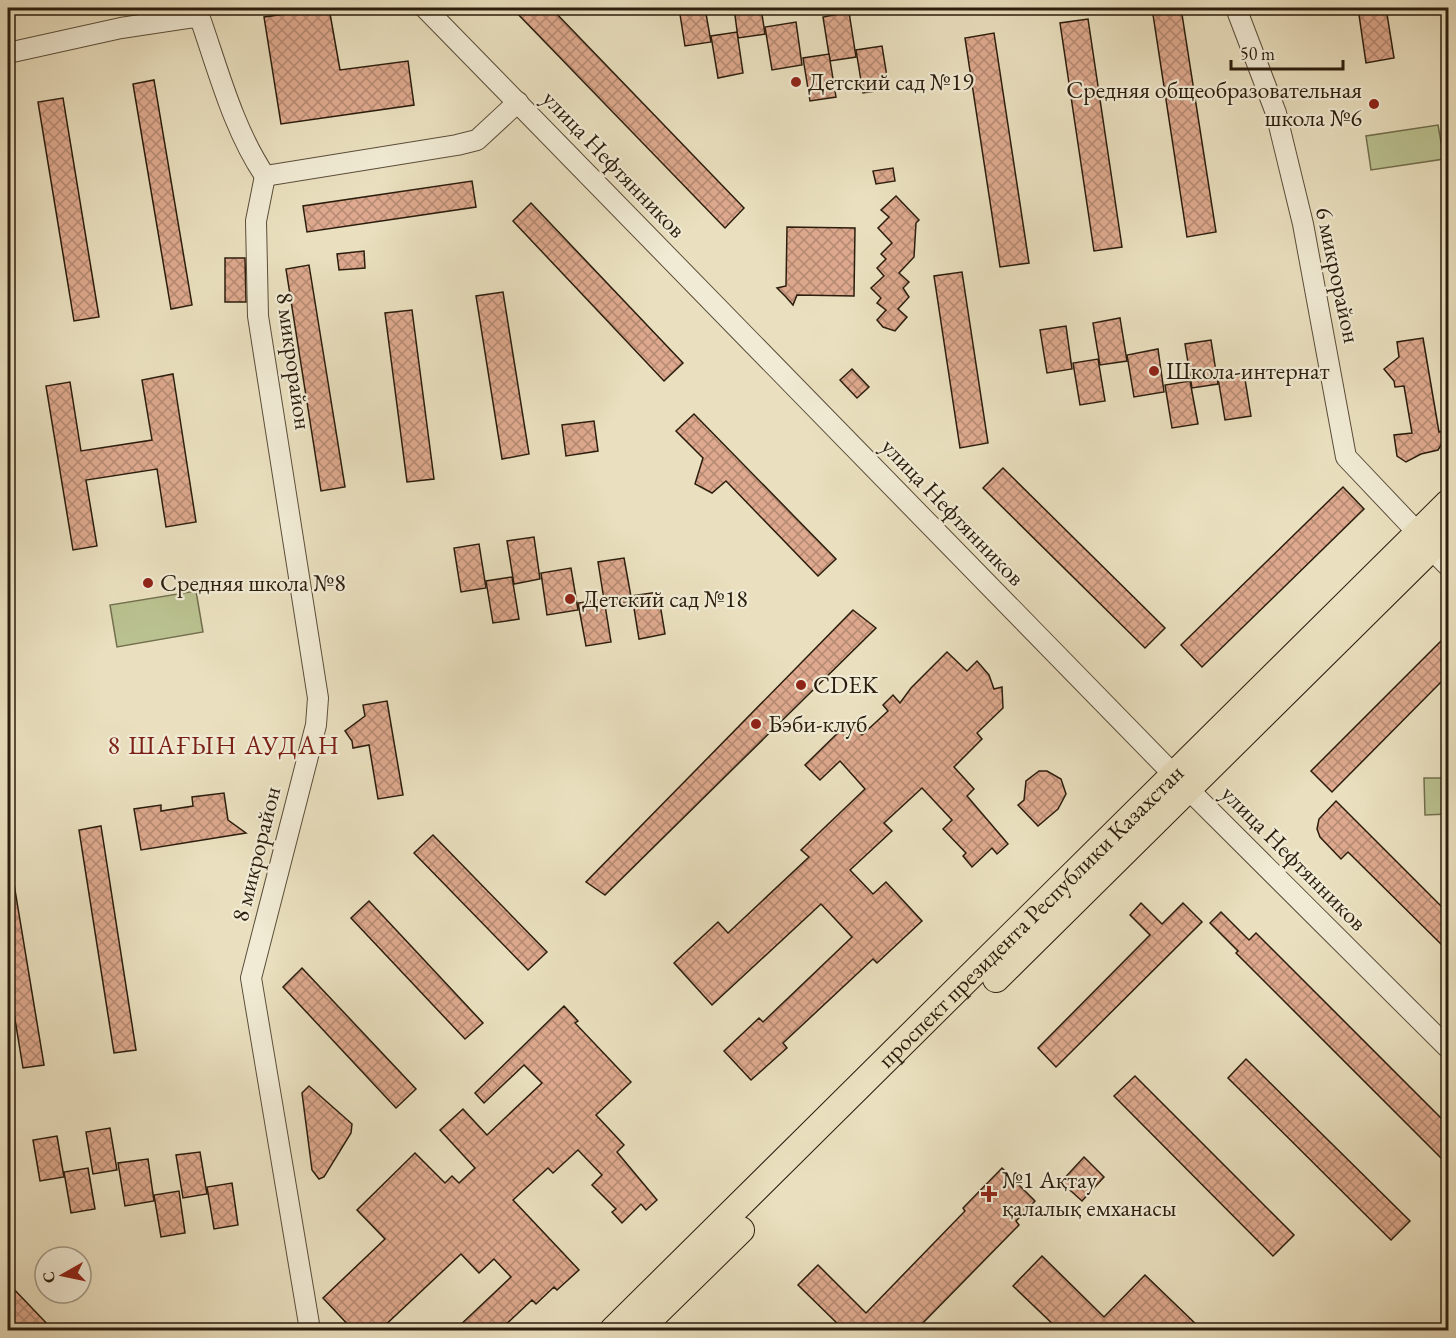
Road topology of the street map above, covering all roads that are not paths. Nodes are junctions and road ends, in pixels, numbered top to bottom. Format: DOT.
graph roads {
  1 [pos="425,8"];
  2 [pos="1236,8"];
  3 [pos="8,53"];
  4 [pos="518,102"];
  5 [pos="265,176"];
  6 [pos="1449,503"];
  7 [pos="1437,545"];
  8 [pos="1181,782"];
  9 [pos="1449,1048"];
  10 [pos="646,1322"];
  11 [pos="310,1330"];
  12 [pos="613,1330"];
  1 -- 4 [label="street, улица Нефтянников"];
  2 -- 7 [label="street, 6 микрорайон"];
  3 -- 5 [label="street"];
  4 -- 5 [label="street"];
  4 -- 8 [label="street, улица Нефтянников"];
  5 -- 11 [label="street, 8 микрорайон"];
  6 -- 7 [label="main road, проспект президента Республики Казахстан"];
  7 -- 8 [label="main road, проспект президента Республики Казахстан"];
  8 -- 9 [label="street, улица Нефтянников"];
  8 -- 10 [label="main road, проспект президента Республики Казахстан"];
  10 -- 12 [label="main road, проспект президента Республики Казахстан"];
}
